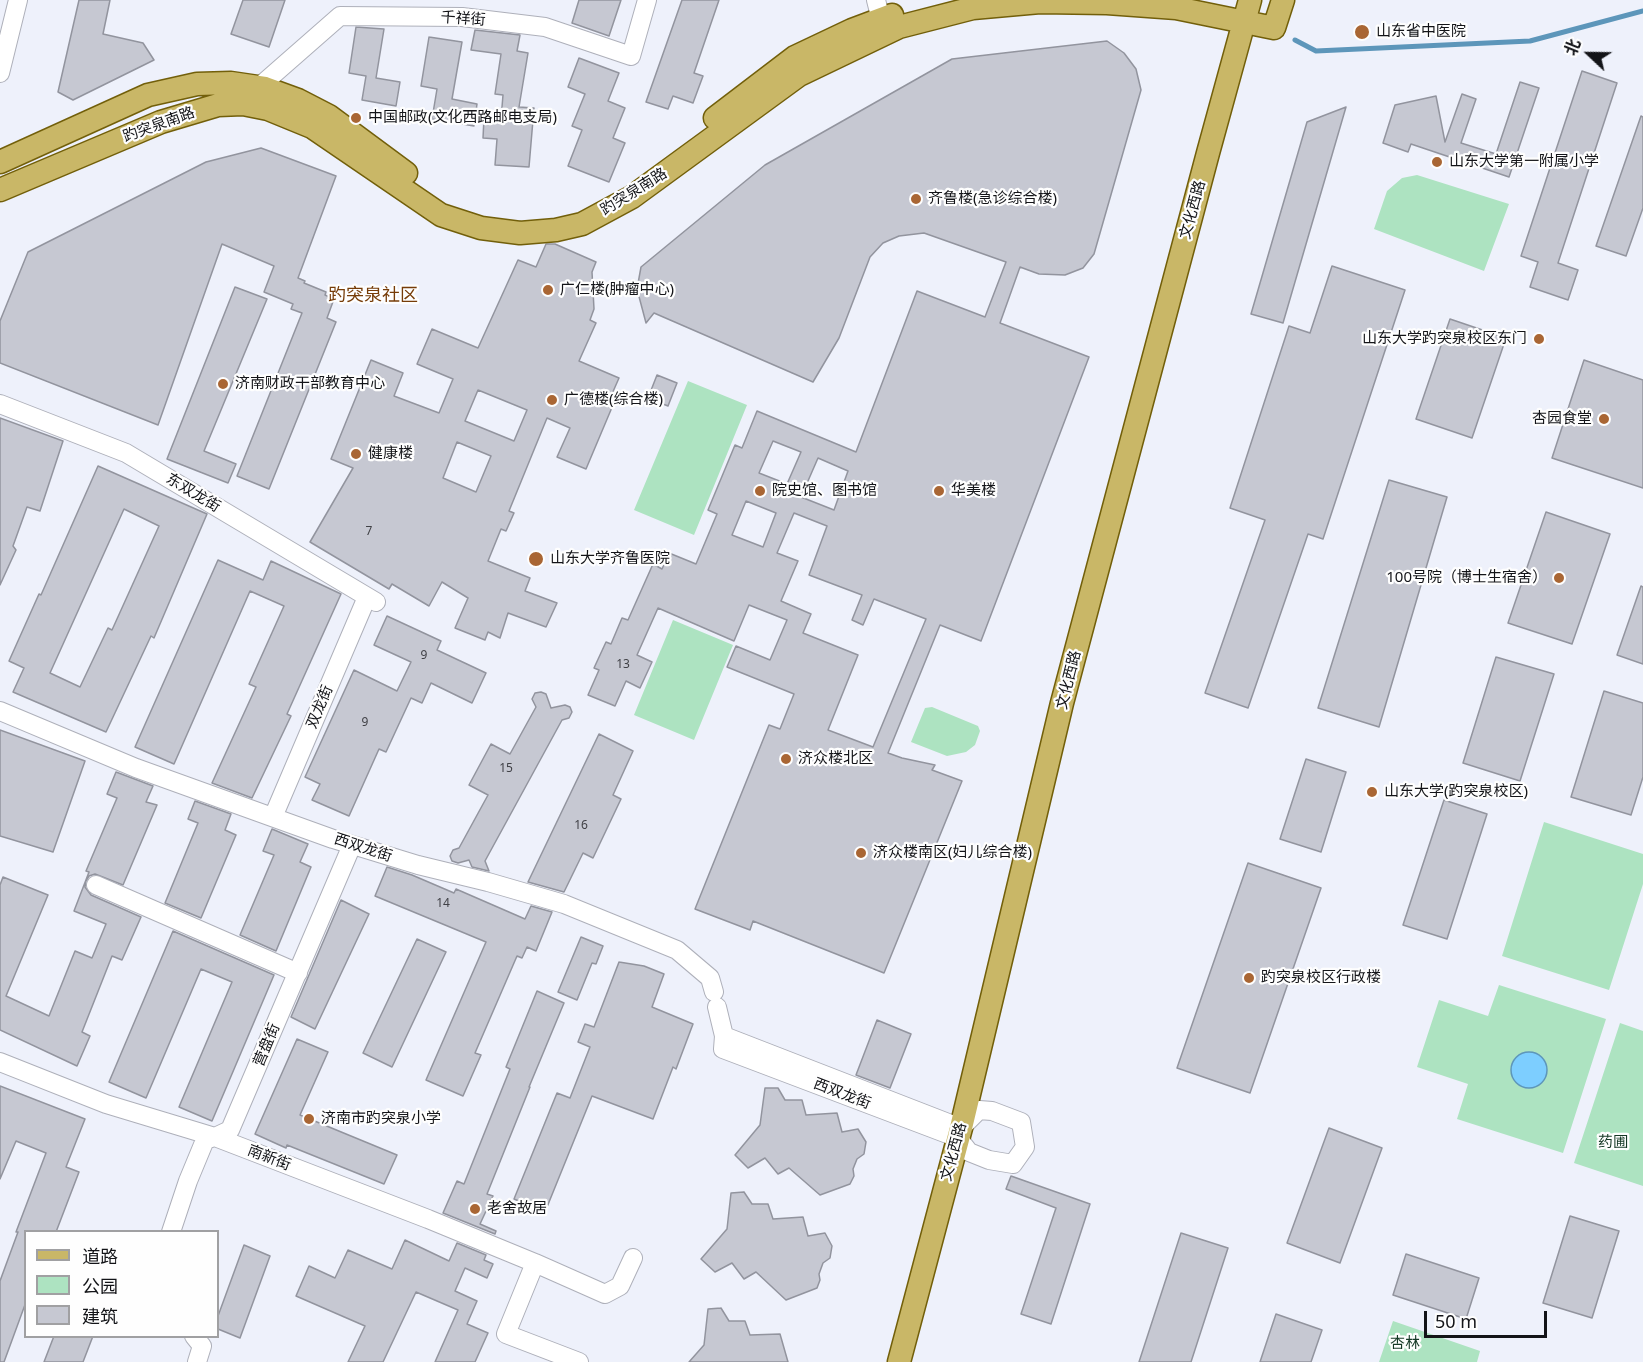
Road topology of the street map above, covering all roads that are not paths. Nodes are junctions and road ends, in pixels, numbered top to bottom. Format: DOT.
graph roads {
  1 [pos="18,0"];
  2 [pos="647,0"];
  3 [pos="951,0"];
  4 [pos="1283,0"];
  5 [pos="878,10"];
  6 [pos="1247,11"];
  7 [pos="0,73"];
  8 [pos="259,87"];
  9 [pos="0,162"];
  10 [pos="0,190"];
  11 [pos="0,404"];
  12 [pos="371,600"];
  13 [pos="0,711"];
  14 [pos="273,818"];
  15 [pos="352,845"];
  16 [pos="96,885"];
  17 [pos="297,973"];
  18 [pos="0,1062"];
  19 [pos="215,1137"];
  20 [pos="967,1144"];
  21 [pos="172,1230"];
  22 [pos="633,1258"];
  23 [pos="535,1263"];
  24 [pos="196,1338"];
  25 [pos="197,1362"];
  26 [pos="579,1362"];
  27 [pos="899,1362"];
  1 -- 7 [label="street"];
  2 -- 8 [label="street, 千祥街"];
  3 -- 5 [label="main road, 趵突泉南路"];
  4 -- 6 [label="main road, 趵突泉南路"];
  5 -- 8 [label="main road, 趵突泉南路"];
  6 -- 10 [label="main road, 趵突泉南路"];
  6 -- 20 [label="main road, 文化西路"];
  8 -- 9 [label="main road, 趵突泉南路"];
  11 -- 12 [label="street, 东双龙街"];
  12 -- 14 [label="street, 双龙街"];
  13 -- 14 [label="street, 西双龙街"];
  14 -- 15 [label="street, 西双龙街"];
  15 -- 17 [label="street, 营盘街"];
  15 -- 20 [label="street, 西双龙街"];
  16 -- 17 [label="street"];
  17 -- 19 [label="street, 营盘街"];
  18 -- 19 [label="street, 南新街"];
  19 -- 21 [label="street, 营盘街"];
  19 -- 23 [label="street, 南新街"];
  20 -- 20 [label="street"];
  20 -- 27 [label="main road, 文化西路"];
  22 -- 23 [label="street, 南新街"];
  23 -- 26 [label="street"];
  24 -- 25 [label="street"];
}
